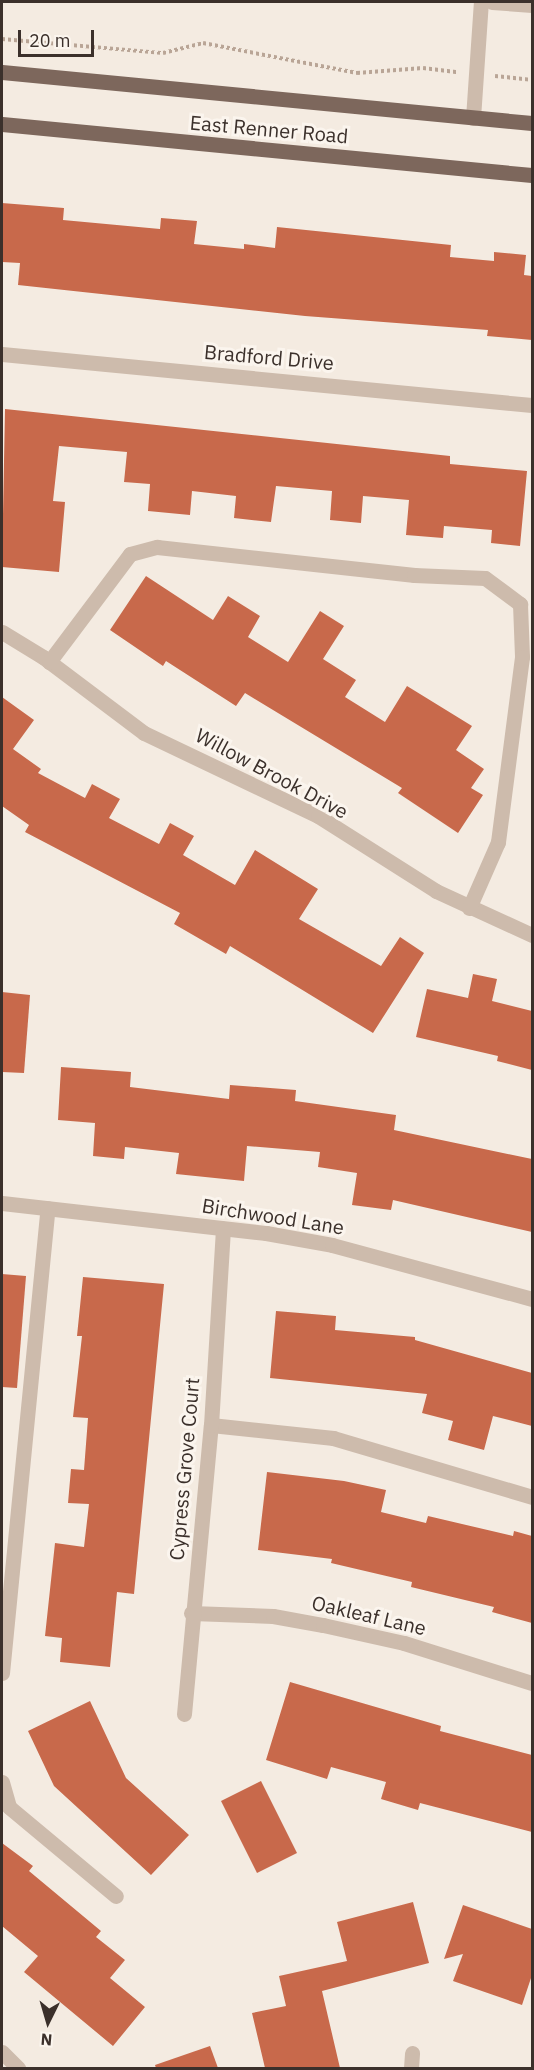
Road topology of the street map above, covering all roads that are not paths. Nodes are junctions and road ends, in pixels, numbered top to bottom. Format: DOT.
graph roads {
  1 [pos="481,2"];
  2 [pos="492,2"];
  3 [pos="532,5"];
  4 [pos="2,72"];
  5 [pos="473,118"];
  6 [pos="532,123"];
  7 [pos="2,124"];
  8 [pos="532,175"];
  9 [pos="2,354"];
  10 [pos="532,405"];
  11 [pos="2,632"];
  12 [pos="49,662"];
  13 [pos="469,908"];
  14 [pos="532,935"];
  15 [pos="2,1203"];
  16 [pos="48,1208"];
  17 [pos="223,1228"];
  18 [pos="532,1299"];
  19 [pos="211,1425"];
  20 [pos="532,1497"];
  21 [pos="191,1613"];
  22 [pos="2,1673"];
  23 [pos="532,1683"];
  24 [pos="184,1714"];
  25 [pos="2,1782"];
  26 [pos="116,1896"];
  27 [pos="2,2052"];
  28 [pos="18,2068"];
  1 -- 5 [label="street"];
  2 -- 3 [label="street"];
  4 -- 5 [label="main road, East Renner Road"];
  5 -- 6 [label="main road, East Renner Road"];
  7 -- 8 [label="main road, East Renner Road"];
  9 -- 10 [label="street, Bradford Drive"];
  11 -- 12 [label="street, Willow Brook Drive"];
  12 -- 13 [label="street, Willow Brook Drive"];
  12 -- 13 [label="street"];
  13 -- 14 [label="street, Willow Brook Drive"];
  15 -- 16 [label="street, Birchwood Lane"];
  16 -- 17 [label="street, Birchwood Lane"];
  16 -- 22 [label="street"];
  17 -- 18 [label="street, Birchwood Lane"];
  17 -- 19 [label="street, Cypress Grove Court"];
  19 -- 20 [label="street"];
  19 -- 21 [label="street, Cypress Grove Court"];
  21 -- 23 [label="street, Oakleaf Lane"];
  21 -- 24 [label="street, Cypress Grove Court"];
  25 -- 26 [label="street"];
  27 -- 28 [label="street"];
}
